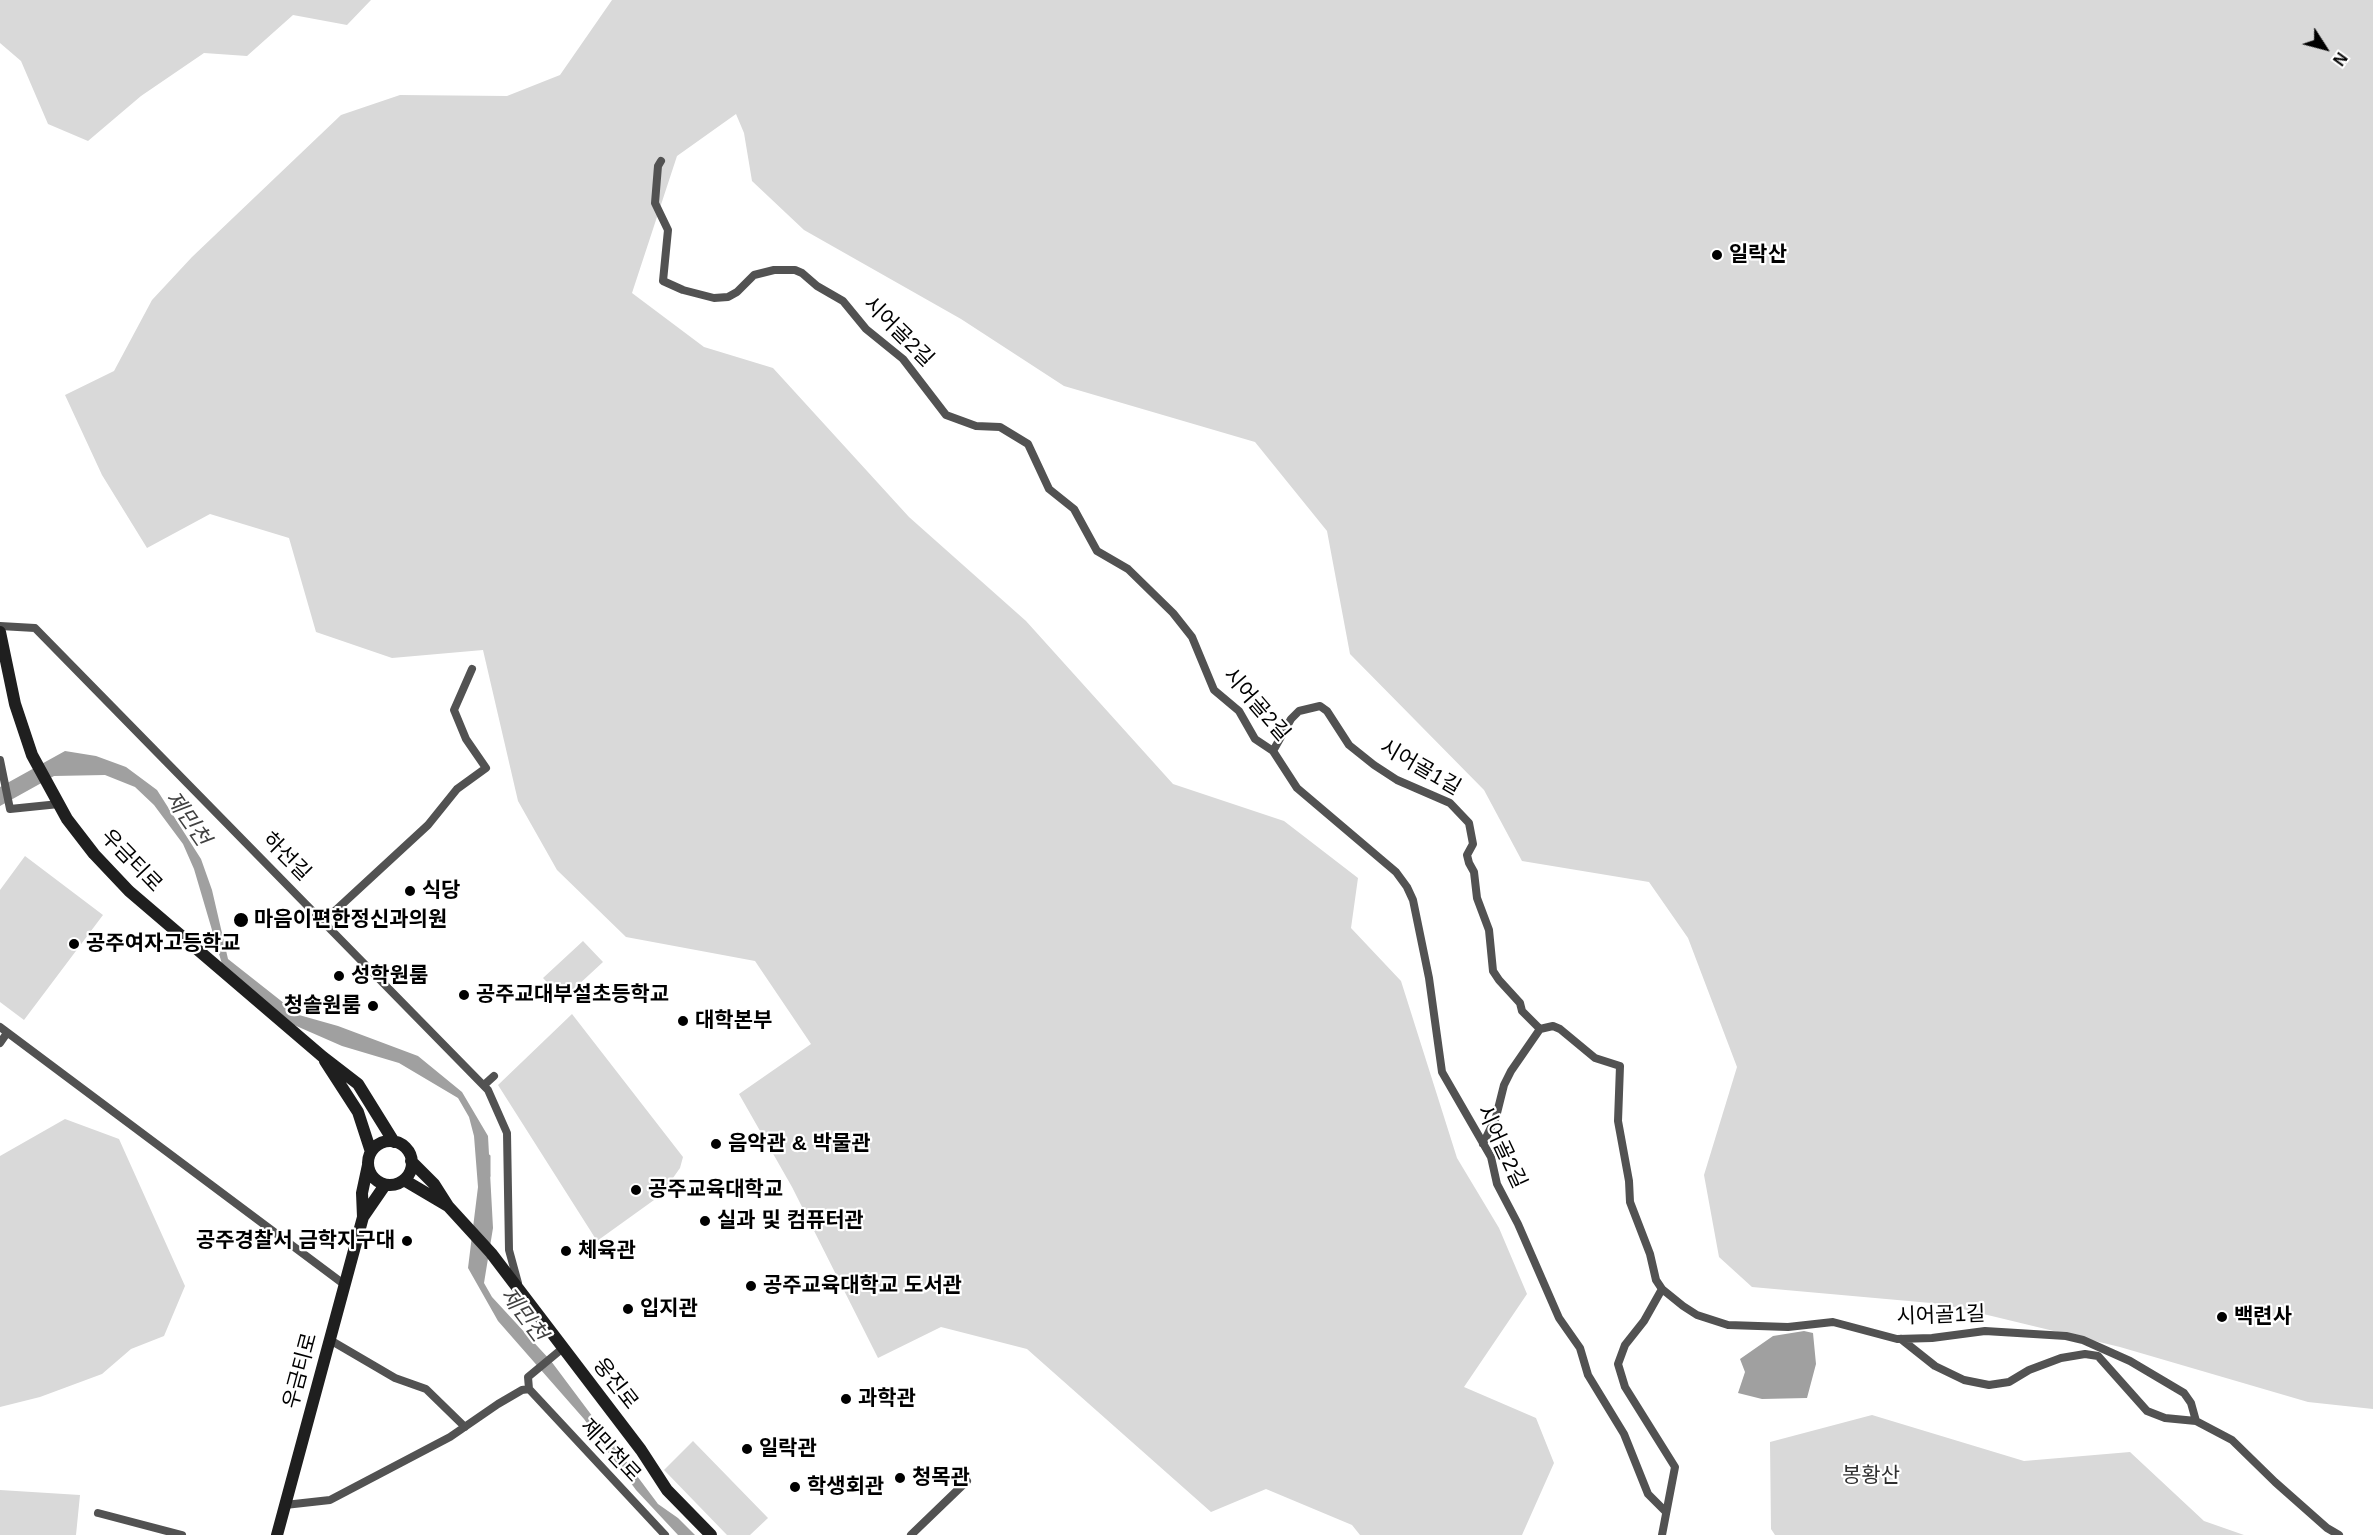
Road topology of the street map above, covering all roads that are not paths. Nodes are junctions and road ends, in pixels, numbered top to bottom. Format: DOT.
graph roads {
  1 [pos="661,161"];
  2 [pos="0,626"];
  3 [pos="0,632"];
  4 [pos="472,669"];
  5 [pos="1273,751"];
  6 [pos="0,760"];
  7 [pos="59,804"];
  8 [pos="324,921"];
  9 [pos="1540,1029"];
  10 [pos="4,1030"];
  11 [pos="0,1043"];
  12 [pos="323,1057"];
  13 [pos="495,1076"];
  14 [pos="484,1085"];
  15 [pos="394,1142"];
  16 [pos="1484,1144"];
  17 [pos="371,1152"];
  18 [pos="411,1161"];
  19 [pos="368,1166"];
  20 [pos="404,1180"];
  21 [pos="385,1185"];
  22 [pos="448,1206"];
  23 [pos="363,1217"];
  24 [pos="345,1285"];
  25 [pos="1662,1290"];
  26 [pos="522,1295"];
  27 [pos="1901,1339"];
  28 [pos="330,1340"];
  29 [pos="563,1348"];
  30 [pos="529,1389"];
  31 [pos="2196,1421"];
  32 [pos="465,1427"];
  33 [pos="967,1481"];
  34 [pos="285,1505"];
  35 [pos="1666,1512"];
  36 [pos="98,1513"];
  37 [pos="182,1535"];
  38 [pos="277,1535"];
  39 [pos="665,1535"];
  40 [pos="711,1535"];
  41 [pos="911,1535"];
  42 [pos="1662,1535"];
  43 [pos="2339,1535"];
  1 -- 5 [label="street, 시어골2길"];
  2 -- 8 [label="street, 하선길"];
  3 -- 7 [label="main road, 우금티로"];
  4 -- 8 [label="street"];
  5 -- 9 [label="street, 시어골1길"];
  5 -- 16 [label="street, 시어골2길"];
  6 -- 7 [label="street"];
  7 -- 12 [label="main road, 우금티로"];
  8 -- 14 [label="street, 하선길"];
  9 -- 16 [label="street"];
  9 -- 25 [label="street"];
  10 -- 11 [label="street"];
  10 -- 24 [label="street"];
  12 -- 15 [label="main road, 우금티로"];
  12 -- 17 [label="main road, 우금티로"];
  13 -- 14 [label="street"];
  14 -- 26 [label="street, 하선길"];
  15 -- 17 [label="main road"];
  15 -- 18 [label="main road"];
  16 -- 35 [label="street, 시어골2길"];
  17 -- 19 [label="main road"];
  18 -- 20 [label="main road"];
  18 -- 22 [label="main road"];
  19 -- 21 [label="main road"];
  19 -- 23 [label="main road, 우금티로"];
  20 -- 21 [label="main road"];
  20 -- 22 [label="main road"];
  21 -- 23 [label="main road, 우금티로"];
  22 -- 26 [label="main road, 웅진로"];
  23 -- 24 [label="main road, 우금티로"];
  24 -- 28 [label="main road, 우금티로"];
  25 -- 27 [label="street, 시어골1길"];
  25 -- 35 [label="street"];
  26 -- 29 [label="main road, 웅진로"];
  27 -- 31 [label="street, 시어골1길"];
  27 -- 31 [label="street"];
  28 -- 32 [label="street"];
  28 -- 34 [label="main road, 우금티로"];
  29 -- 30 [label="street"];
  29 -- 40 [label="main road, 웅진로"];
  30 -- 32 [label="street"];
  30 -- 39 [label="street, 제민천로"];
  31 -- 43 [label="street"];
  32 -- 34 [label="street"];
  33 -- 41 [label="street"];
  34 -- 38 [label="main road, 우금티로"];
  35 -- 42 [label="street"];
  36 -- 37 [label="street"];
}
